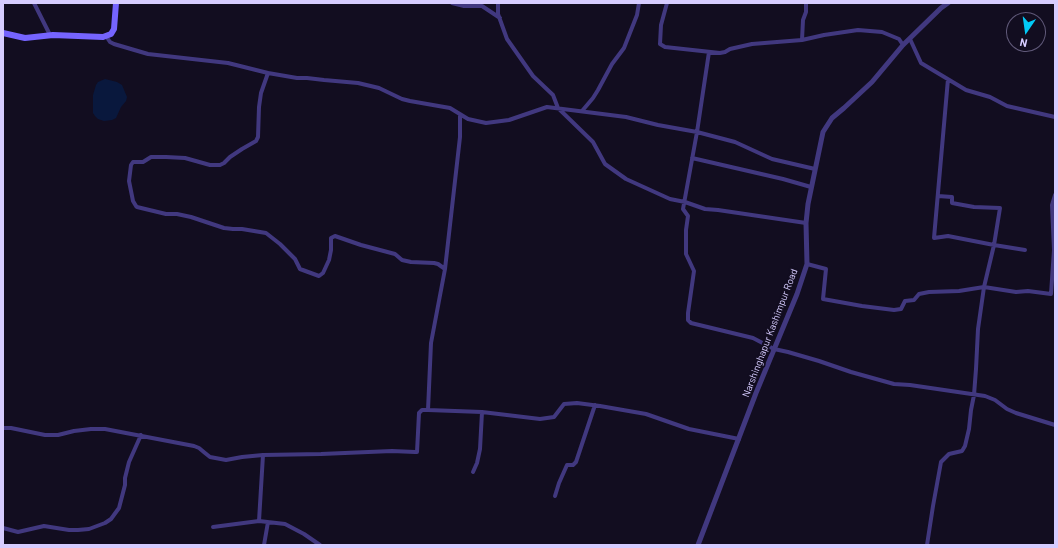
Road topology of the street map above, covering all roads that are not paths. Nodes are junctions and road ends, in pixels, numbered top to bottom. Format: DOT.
graph roads {
  1 [pos="34,3"];
  2 [pos="116,3"];
  3 [pos="452,3"];
  4 [pos="498,3"];
  5 [pos="639,3"];
  6 [pos="667,3"];
  7 [pos="806,3"];
  8 [pos="948,3"];
  9 [pos="500,19"];
  10 [pos="3,33"];
  11 [pos="51,35"];
  12 [pos="105,37"];
  13 [pos="910,39"];
  14 [pos="802,40"];
  15 [pos="903,46"];
  16 [pos="709,52"];
  17 [pos="268,73"];
  18 [pos="948,79"];
  19 [pos="558,108"];
  20 [pos="582,111"];
  21 [pos="460,115"];
  22 [pos="1055,117"];
  23 [pos="697,132"];
  24 [pos="692,158"];
  25 [pos="815,169"];
  26 [pos="811,187"];
  27 [pos="1055,195"];
  28 [pos="938,196"];
  29 [pos="685,202"];
  30 [pos="806,224"];
  31 [pos="994,245"];
  32 [pos="1025,250"];
  33 [pos="807,264"];
  34 [pos="445,269"];
  35 [pos="984,287"];
  36 [pos="774,349"];
  37 [pos="974,395"];
  38 [pos="595,405"];
  39 [pos="428,410"];
  40 [pos="482,412"];
  41 [pos="1055,424"];
  42 [pos="3,428"];
  43 [pos="141,435"];
  44 [pos="739,440"];
  45 [pos="262,455"];
  46 [pos="473,472"];
  47 [pos="555,496"];
  48 [pos="259,521"];
  49 [pos="268,522"];
  50 [pos="213,527"];
  51 [pos="3,528"];
  52 [pos="264,545"];
  53 [pos="320,545"];
  54 [pos="698,545"];
  55 [pos="927,545"];
  1 -- 11 [label="street"];
  2 -- 12 [label="main road"];
  3 -- 9 [label="street"];
  4 -- 9 [label="street"];
  5 -- 20 [label="street"];
  6 -- 16 [label="street"];
  7 -- 14 [label="street"];
  8 -- 13 [label="street, Narshinghapur Kashimpur Road"];
  9 -- 19 [label="street"];
  10 -- 11 [label="main road"];
  11 -- 12 [label="main road"];
  12 -- 17 [label="street"];
  13 -- 15 [label="street, Narshinghapur Kashimpur Road"];
  13 -- 18 [label="street"];
  14 -- 15 [label="street"];
  14 -- 16 [label="street"];
  15 -- 25 [label="street, Narshinghapur Kashimpur Road"];
  16 -- 23 [label="street"];
  17 -- 21 [label="street"];
  17 -- 34 [label="street"];
  18 -- 22 [label="street"];
  18 -- 28 [label="street"];
  19 -- 20 [label="street"];
  19 -- 21 [label="street"];
  19 -- 29 [label="street"];
  20 -- 23 [label="street"];
  21 -- 34 [label="street"];
  23 -- 24 [label="street"];
  23 -- 25 [label="street"];
  24 -- 26 [label="street"];
  24 -- 29 [label="street"];
  25 -- 26 [label="street, Narshinghapur Kashimpur Road"];
  26 -- 30 [label="street, Narshinghapur Kashimpur Road"];
  27 -- 35 [label="street"];
  28 -- 31 [label="street"];
  28 -- 31 [label="street"];
  29 -- 30 [label="street"];
  29 -- 36 [label="street"];
  30 -- 33 [label="street, Narshinghapur Kashimpur Road"];
  31 -- 32 [label="street"];
  31 -- 35 [label="street"];
  33 -- 35 [label="street"];
  33 -- 36 [label="street, Narshinghapur Kashimpur Road"];
  34 -- 39 [label="street"];
  35 -- 37 [label="street"];
  36 -- 37 [label="street"];
  36 -- 44 [label="street, Narshinghapur Kashimpur Road"];
  37 -- 41 [label="street"];
  37 -- 55 [label="street"];
  38 -- 40 [label="street"];
  38 -- 44 [label="street"];
  38 -- 47 [label="street"];
  39 -- 40 [label="street"];
  39 -- 45 [label="street"];
  40 -- 46 [label="street"];
  42 -- 43 [label="street"];
  43 -- 45 [label="street"];
  43 -- 51 [label="street"];
  44 -- 54 [label="street, Narshinghapur Kashimpur Road"];
  45 -- 48 [label="street"];
  48 -- 49 [label="street"];
  48 -- 50 [label="street"];
  49 -- 52 [label="street"];
  49 -- 53 [label="street"];
}
